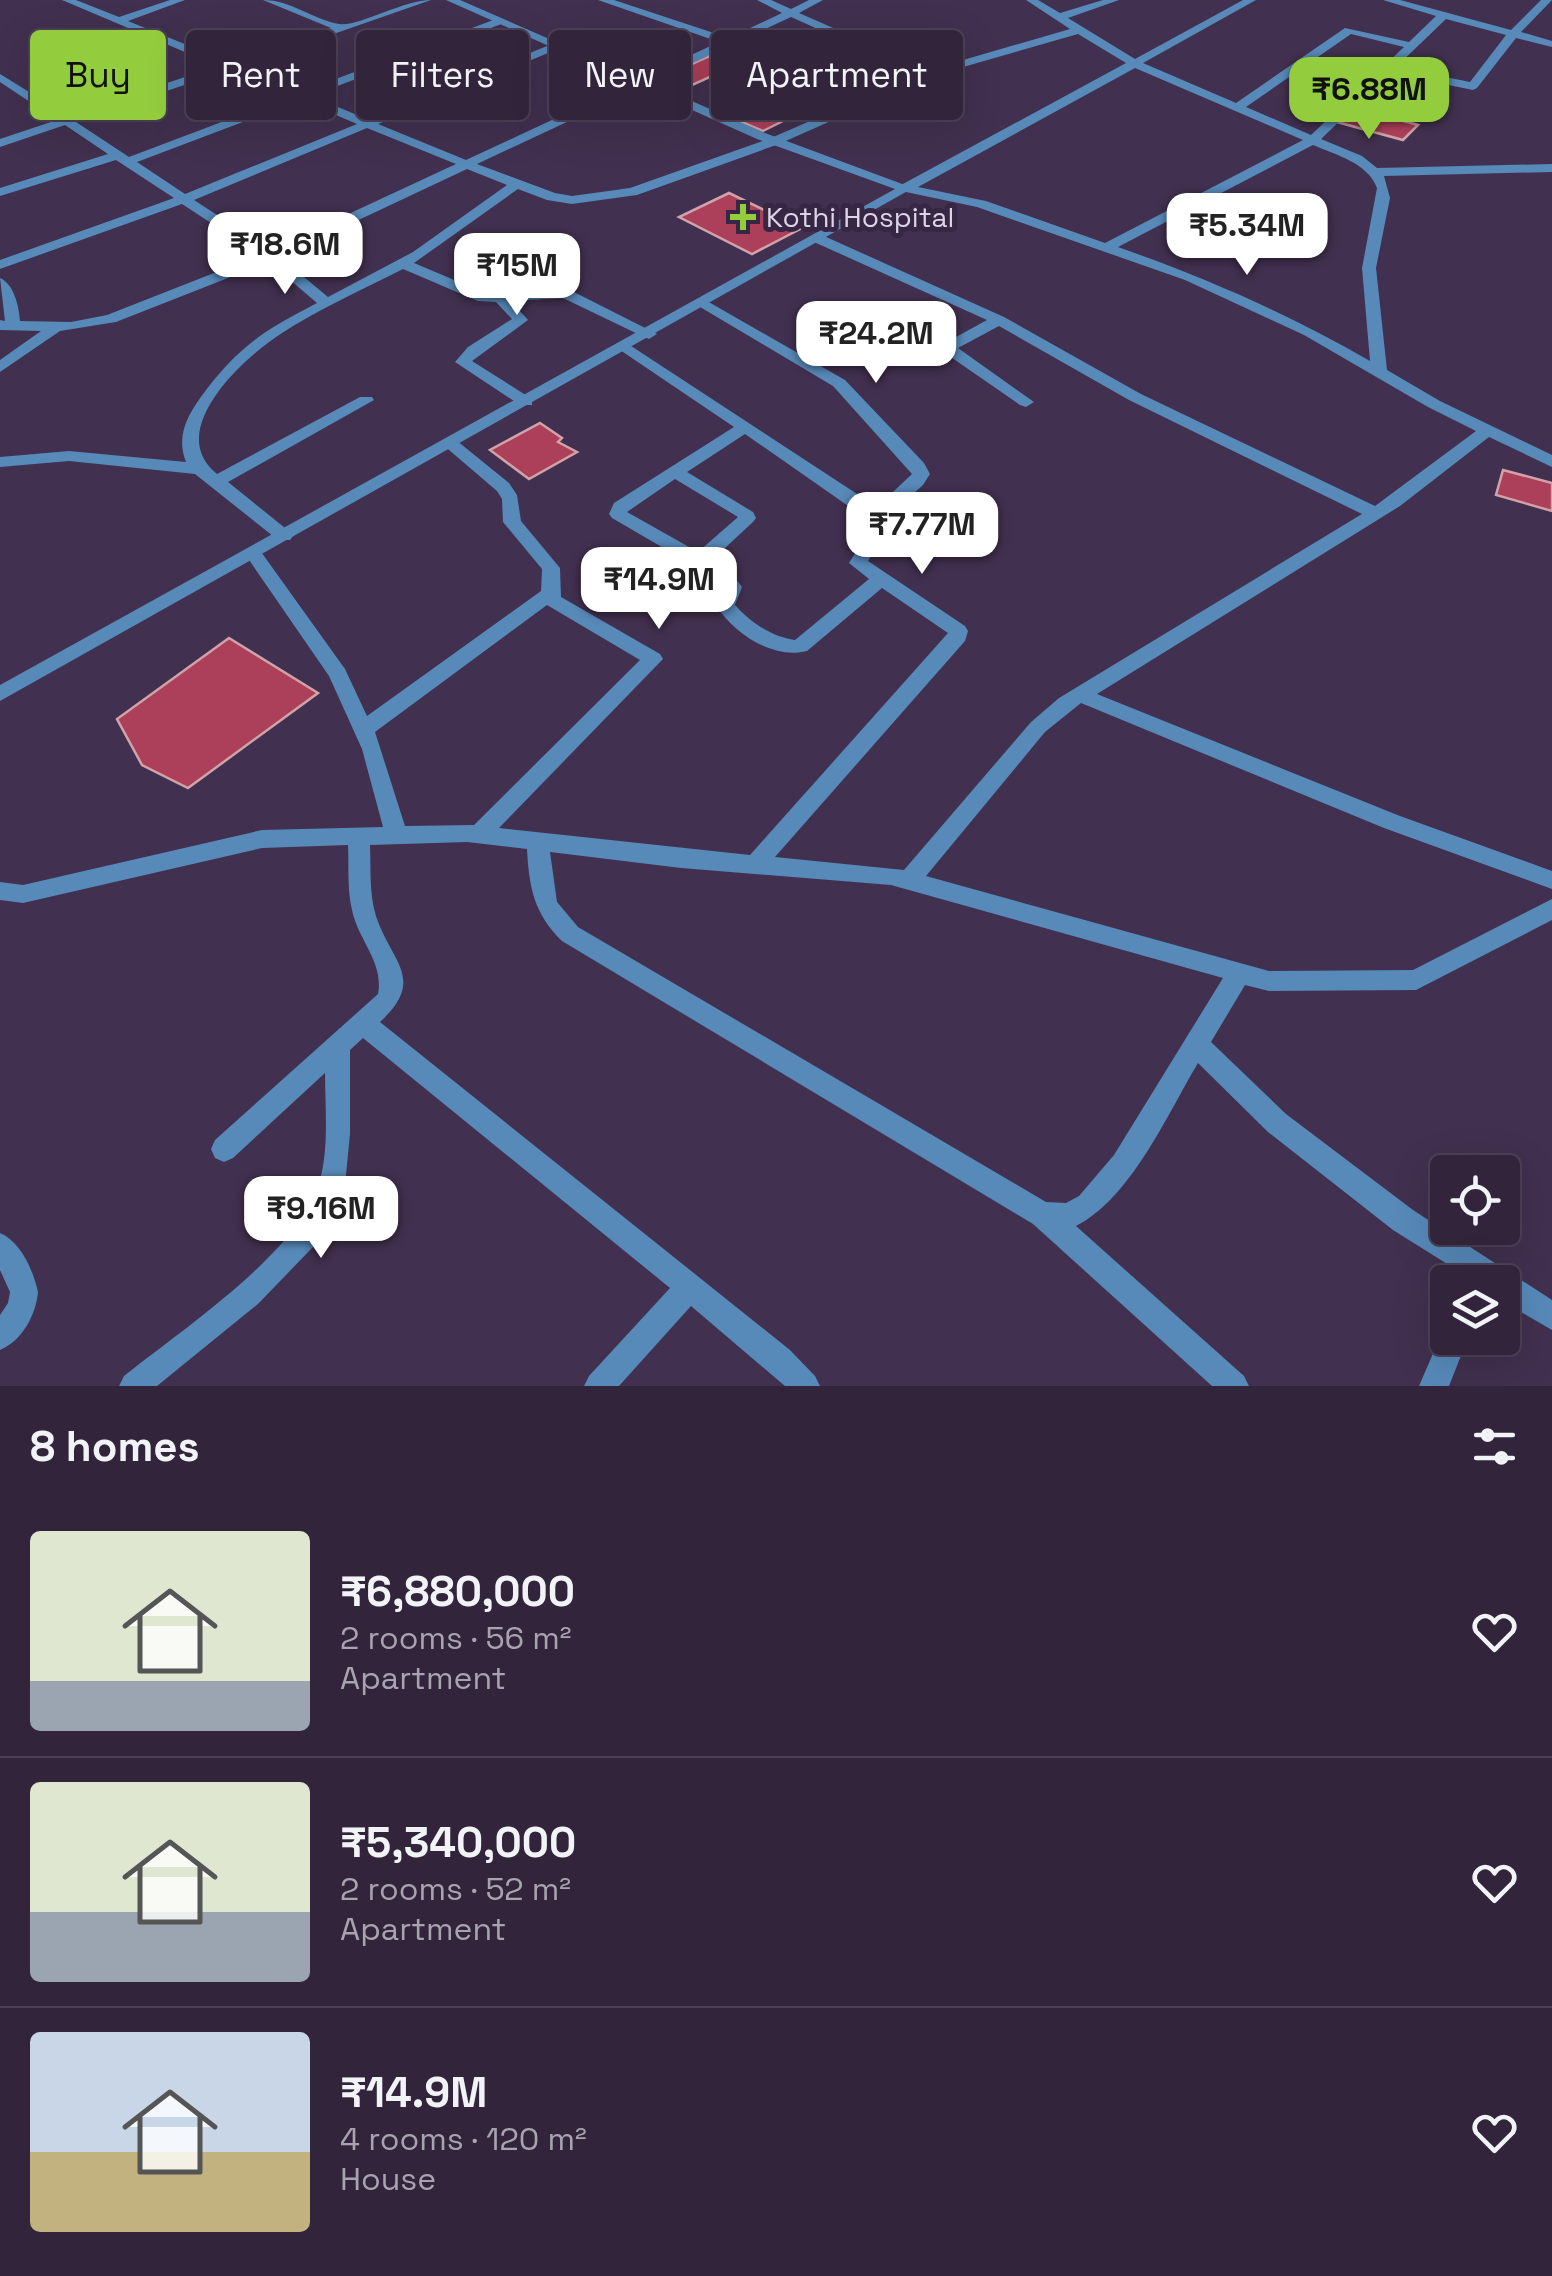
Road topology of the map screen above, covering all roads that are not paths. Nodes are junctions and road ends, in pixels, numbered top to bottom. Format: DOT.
graph roads {
  1 [pos="67,0"];
  2 [pos="180,0"];
  3 [pos="268,0"];
  4 [pos="426,0"];
  5 [pos="451,0"];
  6 [pos="604,0"];
  7 [pos="634,0"];
  8 [pos="762,0"];
  9 [pos="818,0"];
  10 [pos="1031,0"];
  11 [pos="1114,0"];
  12 [pos="1251,0"];
  13 [pos="1388,0"];
  14 [pos="1547,0"];
  15 [pos="620,6"];
  16 [pos="789,10"];
  17 [pos="1444,15"];
  18 [pos="1059,18"];
  19 [pos="119,21"];
  20 [pos="500,21"];
  21 [pos="343,29"];
  22 [pos="750,30"];
  23 [pos="832,30"];
  24 [pos="1079,30"];
  25 [pos="336,31"];
  26 [pos="1514,34"];
  27 [pos="711,35"];
  28 [pos="549,43"];
  29 [pos="1552,44"];
  30 [pos="1412,46"];
  31 [pos="186,48"];
  32 [pos="549,49"];
  33 [pos="963,64"];
  34 [pos="1135,64"];
  35 [pos="1388,69"];
  36 [pos="0,76"];
  37 [pos="336,84"];
  38 [pos="30,96"];
  39 [pos="691,105"];
  40 [pos="1239,106"];
  41 [pos="336,110"];
  42 [pos="62,120"];
  43 [pos="66,120"];
  44 [pos="234,120"];
  45 [pos="564,120"];
  46 [pos="824,120"];
  47 [pos="369,124"];
  48 [pos="1313,140"];
  49 [pos="775,142"];
  50 [pos="0,143"];
  51 [pos="123,158"];
  52 [pos="468,164"];
  53 [pos="1552,168"];
  54 [pos="1373,172"];
  55 [pos="518,183"];
  56 [pos="906,188"];
  57 [pos="0,192"];
  58 [pos="186,198"];
  59 [pos="819,239"];
  60 [pos="1107,247"];
  61 [pos="270,256"];
  62 [pos="402,264"];
  63 [pos="0,265"];
  64 [pos="0,282"];
  65 [pos="500,297"];
  66 [pos="327,303"];
  67 [pos="702,304"];
  68 [pos="999,320"];
  69 [pos="7,325"];
  70 [pos="57,327"];
  71 [pos="649,334"];
  72 [pos="625,347"];
  73 [pos="0,367"];
  74 [pos="1379,372"];
  75 [pos="366,400"];
  76 [pos="526,402"];
  77 [pos="1026,402"];
  78 [pos="745,427"];
  79 [pos="1488,430"];
  80 [pos="450,444"];
  81 [pos="0,462"];
  82 [pos="1552,462"];
  83 [pos="200,469"];
  84 [pos="675,472"];
  85 [pos="215,482"];
  86 [pos="1375,513"];
  87 [pos="878,516"];
  88 [pos="284,536"];
  89 [pos="253,553"];
  90 [pos="700,561"];
  91 [pos="880,580"];
  92 [pos="550,594"];
  93 [pos="0,694"];
  94 [pos="1080,695"];
  95 [pos="363,730"];
  96 [pos="396,834"];
  97 [pos="479,834"];
  98 [pos="359,836"];
  99 [pos="538,842"];
  100 [pos="755,865"];
  101 [pos="1552,880"];
  102 [pos="909,882"];
  103 [pos="0,892"];
  104 [pos="1552,909"];
  105 [pos="1239,973"];
  106 [pos="363,1023"];
  107 [pos="1196,1044"];
  108 [pos="338,1046"];
  109 [pos="224,1149"];
  110 [pos="1043,1216"];
  111 [pos="0,1247"];
  112 [pos="1468,1265"];
  113 [pos="690,1288"];
  114 [pos="1520,1297"];
  115 [pos="1552,1316"];
  116 [pos="0,1336"];
  117 [pos="1447,1355"];
  118 [pos="134,1386"];
  119 [pos="599,1386"];
  120 [pos="805,1386"];
  121 [pos="1234,1386"];
  122 [pos="1434,1386"];
  1 -- 19 [label="street"];
  2 -- 19 [label="street"];
  3 -- 21 [label="street"];
  4 -- 21 [label="street"];
  5 -- 20 [label="street"];
  6 -- 15 [label="street"];
  7 -- 15 [label="street"];
  8 -- 16 [label="street"];
  9 -- 16 [label="street"];
  10 -- 18 [label="street"];
  11 -- 18 [label="street"];
  12 -- 34 [label="street"];
  13 -- 17 [label="street"];
  14 -- 26 [label="street"];
  15 -- 27 [label="street"];
  16 -- 22 [label="street"];
  16 -- 23 [label="street"];
  17 -- 26 [label="street"];
  17 -- 30 [label="street"];
  18 -- 24 [label="street"];
  19 -- 31 [label="street"];
  20 -- 28 [label="street"];
  20 -- 37 [label="street"];
  21 -- 25 [label="street"];
  24 -- 33 [label="street"];
  24 -- 34 [label="street"];
  26 -- 29 [label="street"];
  26 -- 35 [label="street"];
  30 -- 35 [label="street"];
  30 -- 40 [label="street"];
  32 -- 47 [label="street"];
  34 -- 40 [label="street"];
  34 -- 56 [label="street"];
  35 -- 48 [label="street"];
  36 -- 38 [label="street"];
  39 -- 49 [label="street"];
  40 -- 48 [label="street"];
  41 -- 47 [label="street"];
  42 -- 50 [label="street"];
  43 -- 51 [label="street"];
  44 -- 51 [label="street"];
  45 -- 52 [label="street"];
  46 -- 49 [label="street"];
  47 -- 52 [label="street"];
  47 -- 58 [label="street"];
  48 -- 54 [label="street"];
  48 -- 60 [label="street"];
  49 -- 55 [label="street"];
  49 -- 56 [label="street"];
  51 -- 57 [label="street"];
  51 -- 58 [label="street"];
  52 -- 55 [label="street"];
  52 -- 61 [label="street"];
  53 -- 54 [label="street"];
  54 -- 74 [label="street"];
  55 -- 62 [label="street"];
  56 -- 59 [label="street"];
  56 -- 60 [label="street"];
  58 -- 61 [label="street"];
  58 -- 63 [label="street"];
  59 -- 67 [label="street"];
  59 -- 68 [label="street"];
  60 -- 74 [label="street"];
  61 -- 66 [label="street"];
  61 -- 70 [label="street"];
  62 -- 65 [label="street"];
  62 -- 66 [label="street"];
  64 -- 69 [label="street"];
  65 -- 71 [label="street"];
  65 -- 76 [label="street"];
  66 -- 83 [label="street"];
  67 -- 71 [label="street"];
  67 -- 87 [label="street"];
  68 -- 77 [label="street"];
  68 -- 86 [label="street"];
  69 -- 70 [label="street"];
  70 -- 73 [label="street"];
  71 -- 72 [label="street"];
  72 -- 76 [label="street"];
  72 -- 78 [label="street"];
  74 -- 79 [label="street"];
  75 -- 85 [label="street"];
  76 -- 80 [label="street"];
  78 -- 84 [label="street"];
  78 -- 87 [label="street"];
  79 -- 82 [label="street"];
  79 -- 86 [label="street"];
  80 -- 88 [label="street"];
  80 -- 92 [label="street"];
  81 -- 83 [label="street"];
  83 -- 85 [label="street"];
  84 -- 90 [label="street"];
  84 -- 90 [label="street"];
  85 -- 88 [label="street"];
  86 -- 94 [label="street"];
  87 -- 91 [label="street"];
  88 -- 89 [label="street"];
  89 -- 93 [label="street"];
  89 -- 95 [label="street"];
  90 -- 91 [label="street"];
  91 -- 100 [label="street"];
  92 -- 95 [label="street"];
  92 -- 97 [label="street"];
  94 -- 101 [label="street"];
  94 -- 102 [label="street"];
  95 -- 96 [label="street"];
  96 -- 97 [label="street"];
  96 -- 98 [label="street"];
  97 -- 99 [label="street"];
  98 -- 103 [label="street"];
  98 -- 106 [label="street"];
  99 -- 100 [label="street"];
  99 -- 110 [label="street"];
  100 -- 102 [label="street"];
  102 -- 105 [label="street"];
  104 -- 105 [label="street"];
  105 -- 107 [label="street"];
  106 -- 108 [label="street"];
  106 -- 113 [label="street"];
  107 -- 110 [label="street"];
  107 -- 112 [label="street"];
  108 -- 109 [label="street"];
  108 -- 118 [label="street"];
  110 -- 121 [label="street"];
  111 -- 116 [label="street"];
  113 -- 119 [label="street"];
  113 -- 120 [label="street"];
  114 -- 115 [label="street"];
  117 -- 122 [label="street"];
}
